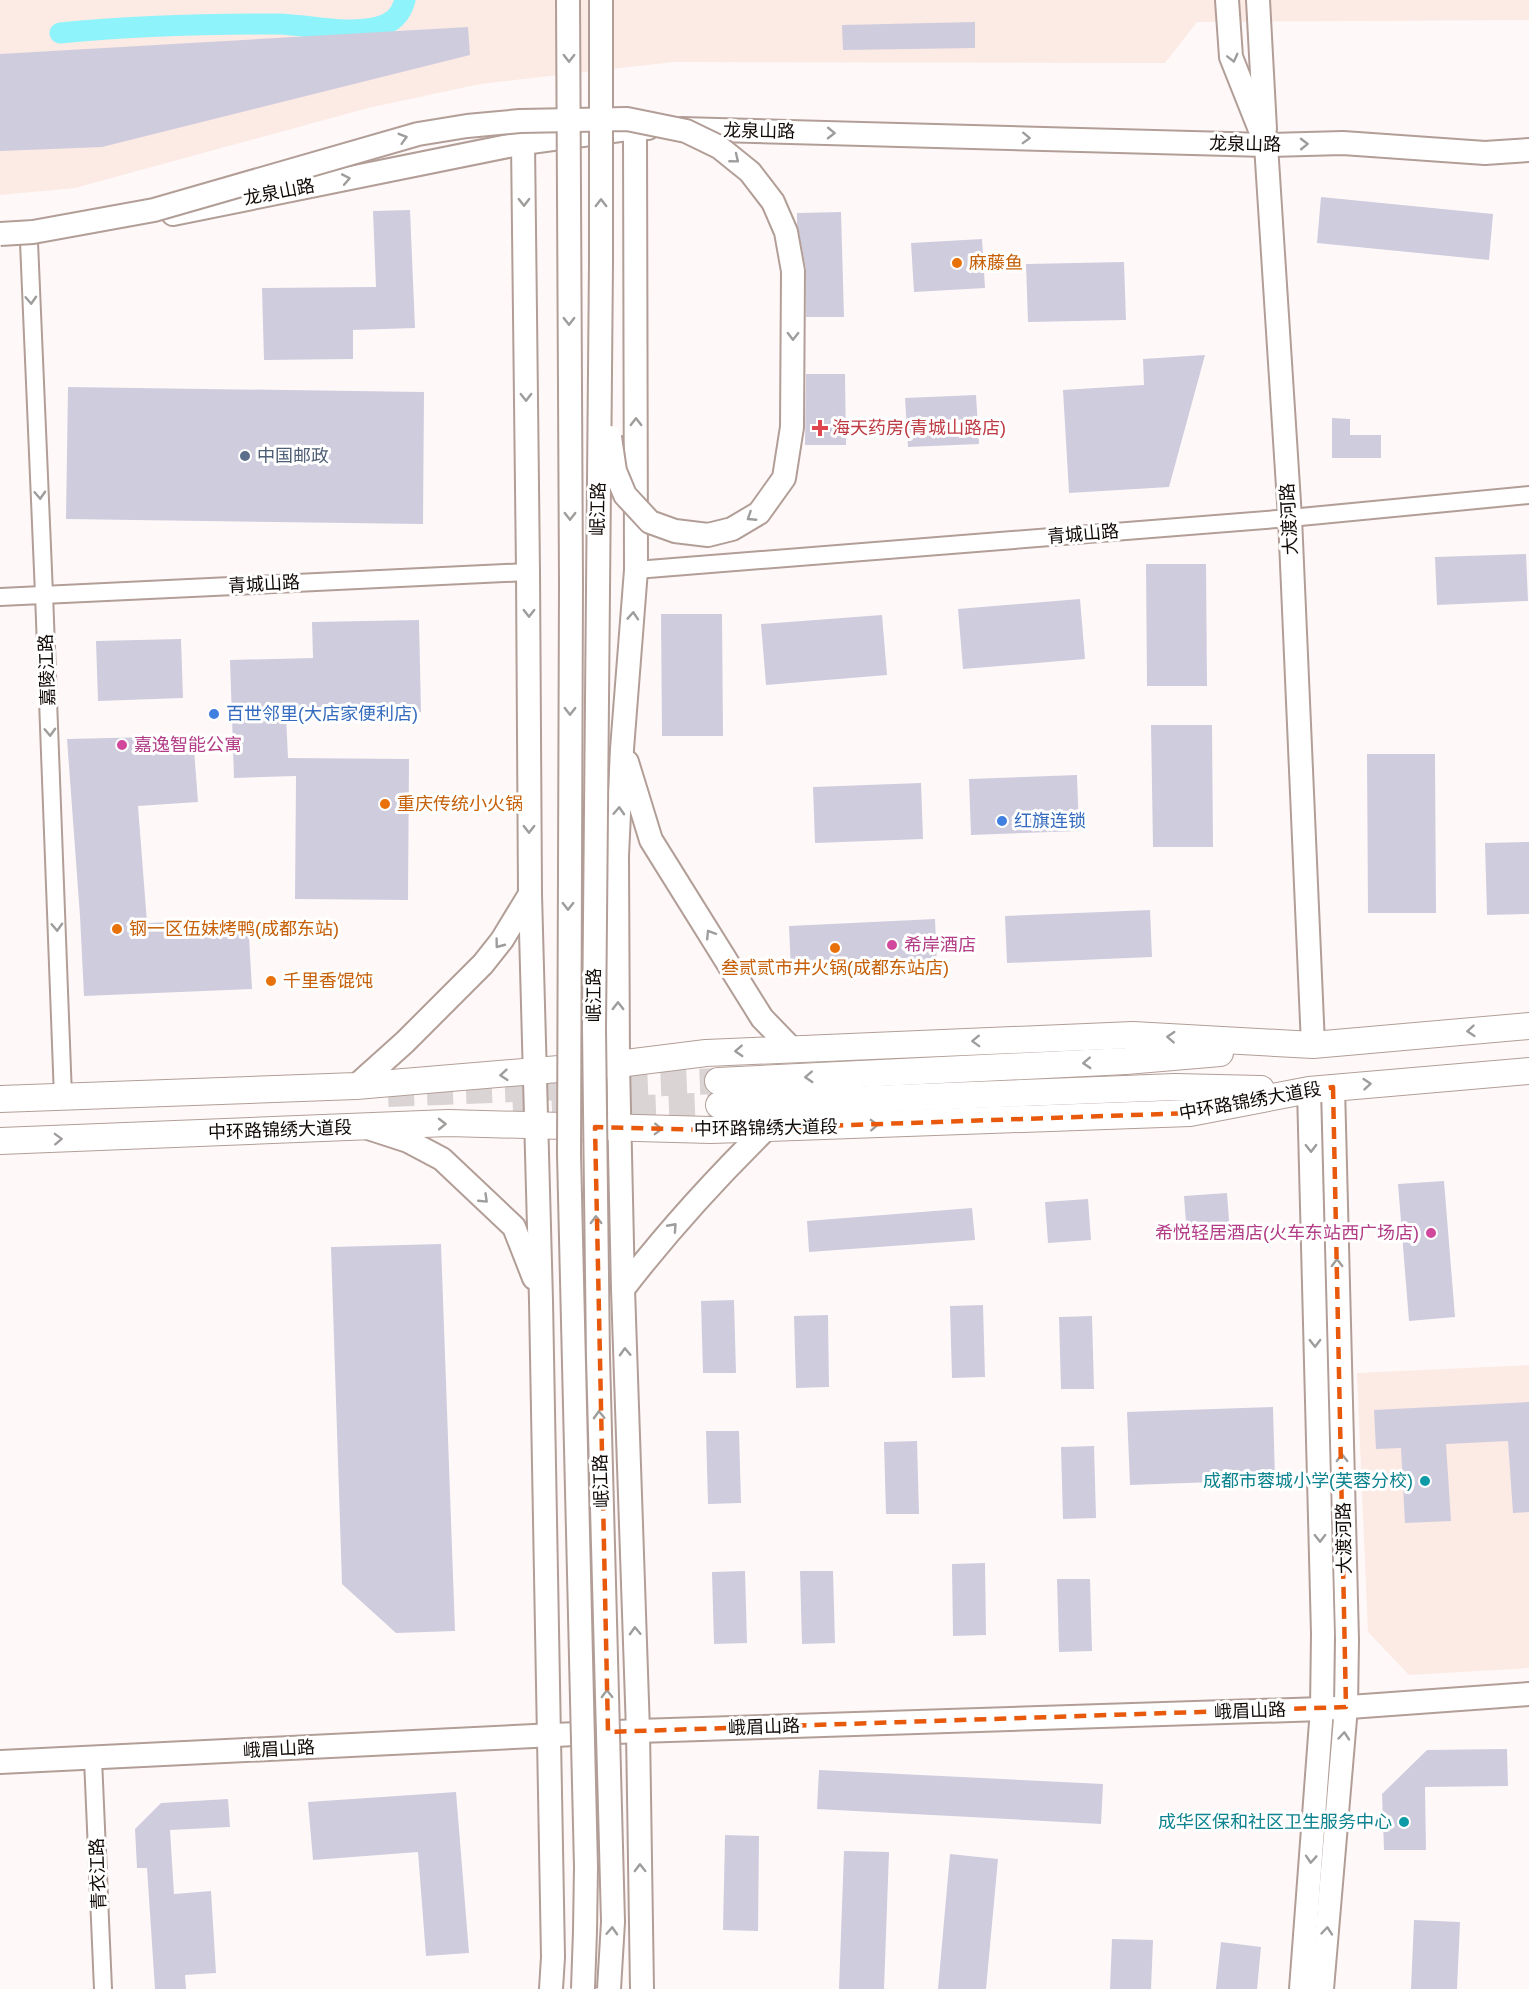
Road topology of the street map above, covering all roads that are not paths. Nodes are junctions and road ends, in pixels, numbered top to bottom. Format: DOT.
graph roads {
  1 [pos="568,0"];
  2 [pos="601,0"];
  3 [pos="1227,0"];
  4 [pos="1258,0"];
  5 [pos="635,128"];
  6 [pos="523,143"];
  7 [pos="1266,145"];
  8 [pos="1529,150"];
  9 [pos="0,234"];
  10 [pos="28,242"];
  11 [pos="0,244"];
  12 [pos="600,374"];
  13 [pos="1529,495"];
  14 [pos="1290,518"];
  15 [pos="636,570"];
  16 [pos="528,572"];
  17 [pos="44,594"];
  18 [pos="0,597"];
  19 [pos="622,749"];
  20 [pos="530,894"];
  21 [pos="1529,1026"];
  22 [pos="1313,1045"];
  23 [pos="792,1049"];
  24 [pos="618,1064"];
  25 [pos="1529,1071"];
  26 [pos="534,1072"];
  27 [pos="356,1086"];
  28 [pos="1321,1088"];
  29 [pos="63,1098"];
  30 [pos="0,1099"];
  31 [pos="535,1126"];
  32 [pos="364,1127"];
  33 [pos="618,1128"];
  34 [pos="766,1129"];
  35 [pos="0,1142"];
  36 [pos="622,1289"];
  37 [pos="541,1300"];
  38 [pos="1529,1694"];
  39 [pos="1346,1707"];
  40 [pos="1322,1708"];
  41 [pos="638,1731"];
  42 [pos="550,1735"];
  43 [pos="93,1759"];
  44 [pos="0,1762"];
  45 [pos="103,1989"];
  46 [pos="551,1989"];
  47 [pos="583,1989"];
  48 [pos="609,1989"];
  49 [pos="642,1989"];
  50 [pos="1301,1989"];
  51 [pos="1322,1989"];
  1 -- 47 [label="main road, 岷江路, one-way, bridge"];
  12 -- 2 [label="main road, 岷江路, one-way, bridge"];
  3 -- 7 [label="main road, 大渡河路, one-way"];
  4 -- 7 [label="main road"];
  5 -- 6 [label="main road, 龙泉山路"];
  5 -- 7 [label="main road, 龙泉山路, one-way"];
  15 -- 5 [label="main road, 岷江路, one-way"];
  10 -- 6 [label="main road, 龙泉山路, one-way"];
  6 -- 16 [label="main road, one-way"];
  7 -- 8 [label="main road, 龙泉山路, one-way"];
  7 -- 14 [label="main road, 大渡河路"];
  9 -- 12 [label="main road, one-way, bridge"];
  10 -- 11 [label="main road, 龙泉山路"];
  10 -- 17 [label="street, 嘉陵江路, one-way"];
  48 -- 12 [label="main road, 岷江路, one-way, bridge"];
  13 -- 14 [label="street, 青城山路"];
  14 -- 15 [label="street, 青城山路"];
  14 -- 22 [label="main road, 大渡河路"];
  19 -- 15 [label="main road, 岷江路, one-way"];
  16 -- 17 [label="street, 青城山路"];
  16 -- 20 [label="main road, one-way"];
  17 -- 18 [label="street, 青城山路"];
  17 -- 29 [label="street, 嘉陵江路, one-way"];
  23 -- 19 [label="main road, one-way"];
  24 -- 19 [label="main road, 岷江路, one-way"];
  20 -- 26 [label="main road"];
  20 -- 27 [label="main road, one-way"];
  21 -- 22 [label="main road, one-way"];
  22 -- 23 [label="main road, one-way"];
  22 -- 28 [label="main road, one-way"];
  23 -- 24 [label="main road, one-way"];
  24 -- 26 [label="main road"];
  24 -- 33 [label="main road, 岷江路"];
  28 -- 25 [label="main road, 中环路锦绣大道段, one-way"];
  26 -- 27 [label="main road, one-way"];
  26 -- 31 [label="main road"];
  27 -- 29 [label="main road"];
  34 -- 28 [label="main road, 中环路锦绣大道段, one-way"];
  39 -- 28 [label="main road, 大渡河路, one-way"];
  28 -- 40 [label="main road, 大渡河路, one-way"];
  29 -- 30 [label="main road"];
  32 -- 31 [label="main road, 中环路锦绣大道段, one-way"];
  31 -- 33 [label="main road, 中环路锦绣大道段"];
  31 -- 37 [label="main road"];
  35 -- 32 [label="main road, 中环路锦绣大道段, one-way"];
  32 -- 37 [label="main road, one-way"];
  33 -- 34 [label="main road, 中环路锦绣大道段, one-way"];
  33 -- 36 [label="main road, 岷江路"];
  36 -- 34 [label="main road, one-way"];
  41 -- 36 [label="main road, 岷江路, one-way"];
  37 -- 42 [label="main road"];
  38 -- 39 [label="main road, 峨眉山路"];
  39 -- 40 [label="main road, 峨眉山路"];
  51 -- 39 [label="main road, 大渡河路, one-way"];
  40 -- 41 [label="main road, 峨眉山路"];
  40 -- 50 [label="main road, 大渡河路, one-way"];
  41 -- 42 [label="main road, 峨眉山路"];
  49 -- 41 [label="main road, 岷江路, one-way"];
  42 -- 43 [label="main road, 峨眉山路"];
  42 -- 46 [label="main road"];
  43 -- 44 [label="main road, 峨眉山路"];
  43 -- 45 [label="street, 青衣江路"];
}
